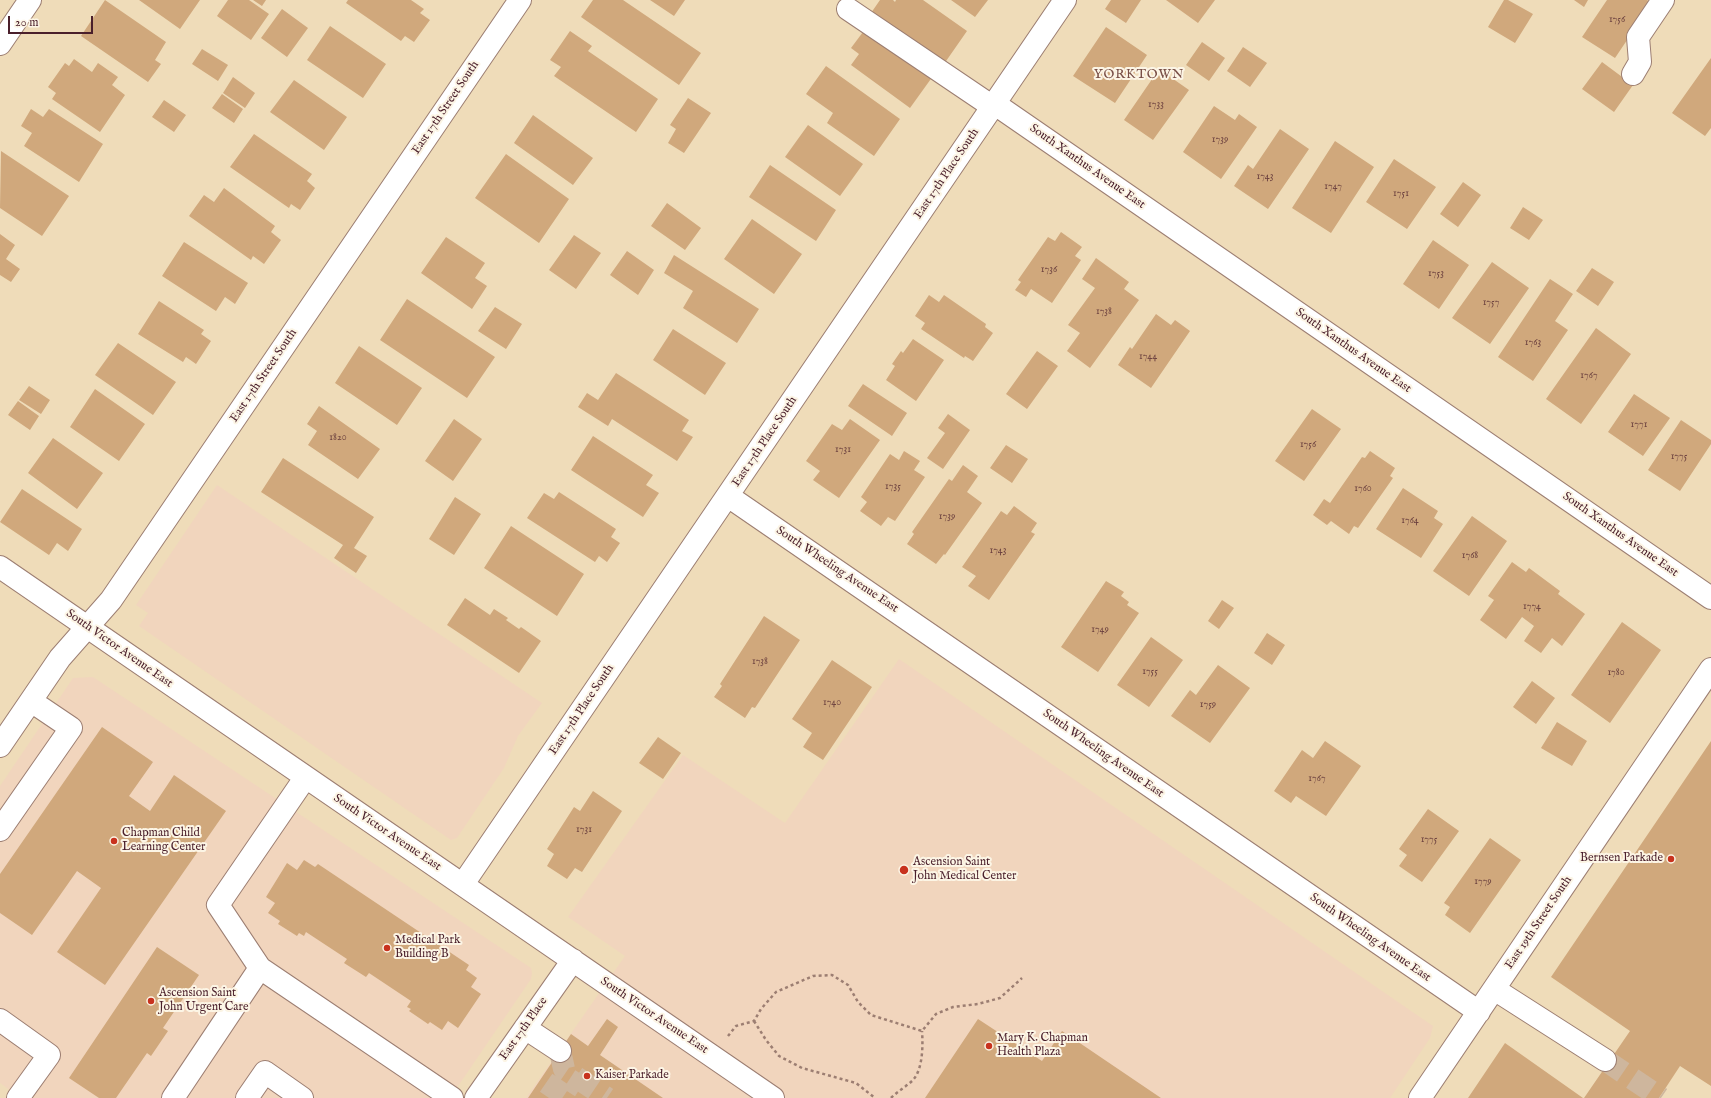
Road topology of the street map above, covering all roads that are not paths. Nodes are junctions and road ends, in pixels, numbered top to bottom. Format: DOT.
graph roads {
  1 [pos="30,0"];
  2 [pos="520,0"];
  3 [pos="1065,0"];
  4 [pos="1663,0"];
  5 [pos="848,9"];
  6 [pos="0,44"];
  7 [pos="1633,74"];
  8 [pos="994,106"];
  9 [pos="728,496"];
  10 [pos="0,567"];
  11 [pos="1711,598"];
  12 [pos="87,627"];
  13 [pos="1711,669"];
  14 [pos="31,700"];
  15 [pos="0,746"];
  16 [pos="305,778"];
  17 [pos="0,830"];
  18 [pos="463,884"];
  19 [pos="573,960"];
  20 [pos="260,968"];
  21 [pos="1494,989"];
  22 [pos="1479,1012"];
  23 [pos="0,1020"];
  24 [pos="525,1028"];
  25 [pos="560,1051"];
  26 [pos="1605,1060"];
  27 [pos="18,1098"];
  28 [pos="173,1098"];
  29 [pos="247,1098"];
  30 [pos="302,1098"];
  31 [pos="452,1098"];
  32 [pos="476,1098"];
  33 [pos="773,1098"];
  34 [pos="1420,1098"];
  1 -- 6 [label="street"];
  2 -- 12 [label="street, East 17th Street South"];
  3 -- 8 [label="street, East 17th Place South"];
  4 -- 7 [label="street"];
  5 -- 8 [label="street, South Xanthus Avenue East"];
  8 -- 9 [label="street, East 17th Place South"];
  8 -- 11 [label="street, South Xanthus Avenue East"];
  9 -- 18 [label="street, East 17th Place South"];
  9 -- 22 [label="street, South Wheeling Avenue East"];
  10 -- 12 [label="street, South Victor Avenue East"];
  12 -- 14 [label="street, East 17th Street South"];
  12 -- 16 [label="street, South Victor Avenue East"];
  13 -- 21 [label="street, East 19th Street South"];
  14 -- 15 [label="street, East 17th Street South"];
  14 -- 17 [label="street"];
  16 -- 18 [label="street, South Victor Avenue East"];
  16 -- 20 [label="street"];
  18 -- 19 [label="street, South Victor Avenue East"];
  19 -- 24 [label="street, East 17th Place"];
  19 -- 33 [label="street, South Victor Avenue East"];
  20 -- 28 [label="street"];
  20 -- 31 [label="street"];
  21 -- 22 [label="street, East 19th Street South"];
  21 -- 26 [label="street"];
  22 -- 34 [label="street, East 19th Street South"];
  23 -- 27 [label="street"];
  24 -- 25 [label="street"];
  24 -- 32 [label="street, East 17th Place"];
  29 -- 30 [label="street"];
}
